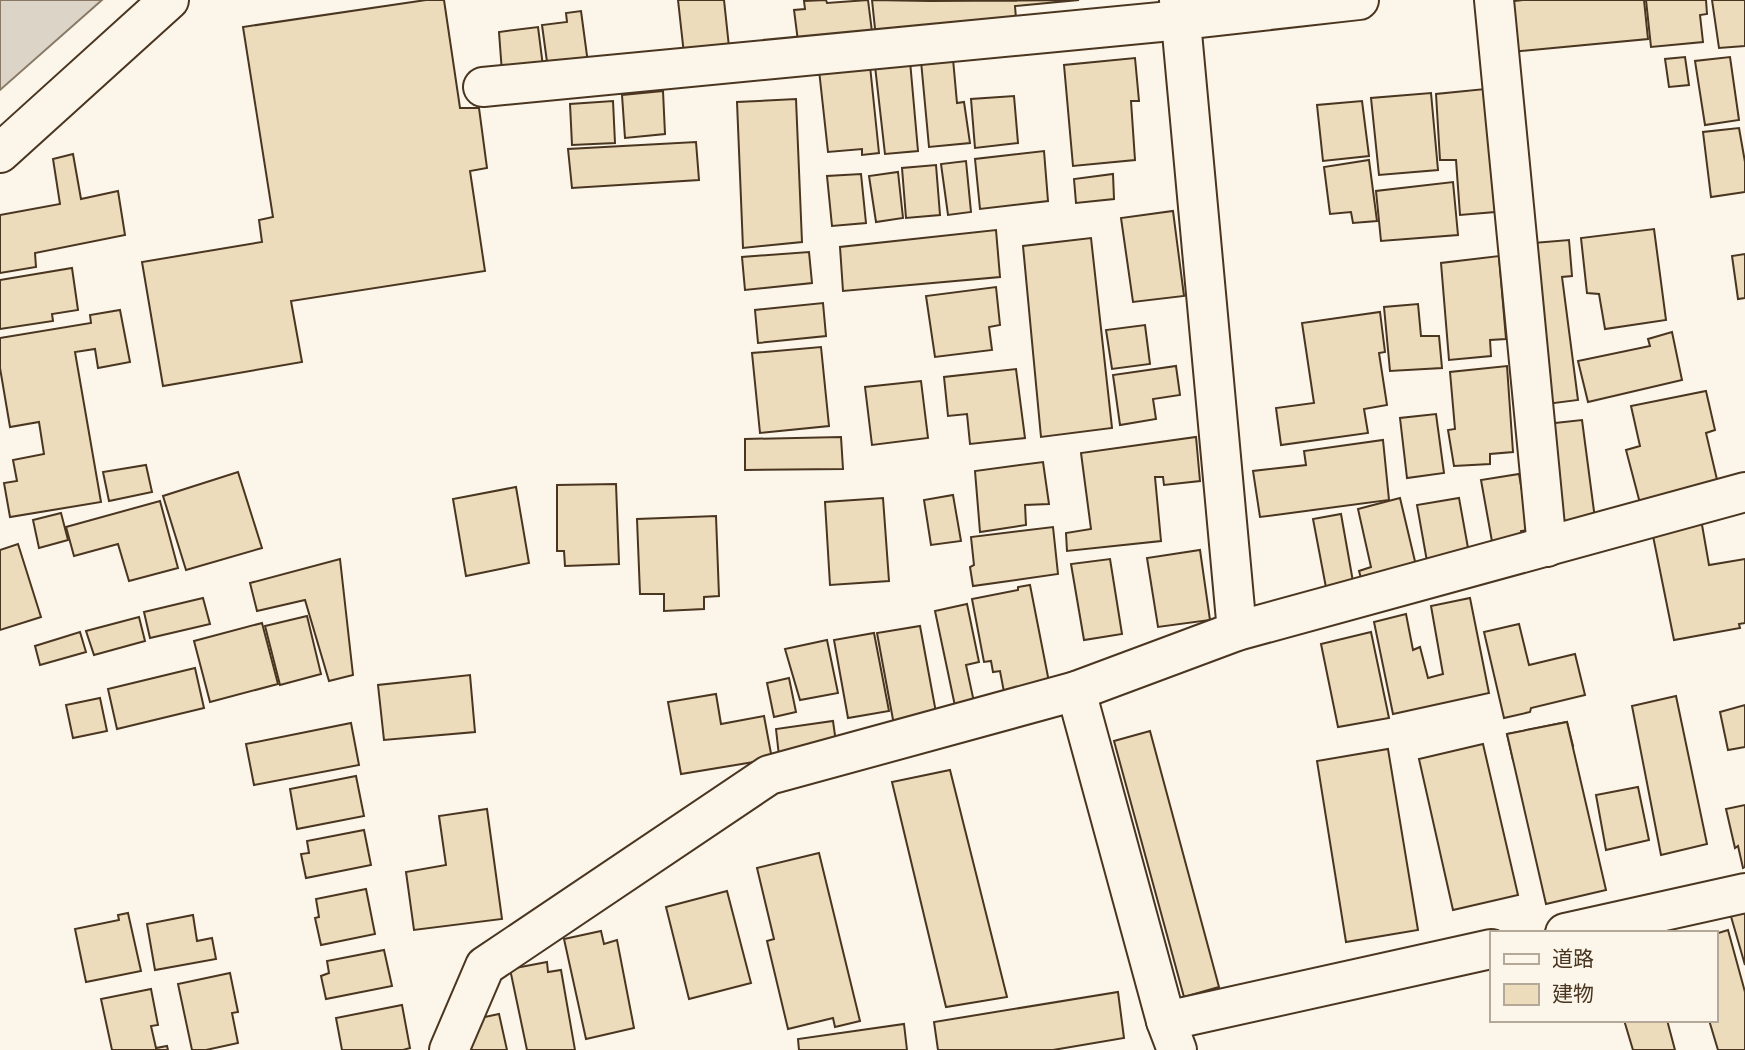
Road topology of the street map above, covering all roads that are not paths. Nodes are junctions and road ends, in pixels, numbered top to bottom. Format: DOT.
graph roads {
  1 [pos="169,0"];
  2 [pos="1359,0"];
  3 [pos="1494,0"];
  4 [pos="1180,10"];
  5 [pos="483,87"];
  6 [pos="0,153"];
  7 [pos="1745,492"];
  8 [pos="1547,547"];
  9 [pos="1237,631"];
  10 [pos="1076,691"];
  11 [pos="1745,893"];
  12 [pos="1574,931"];
  13 [pos="1490,949"];
  14 [pos="1171,1035"];
  15 [pos="449,1050"];
  1 -- 6 [label="street"];
  2 -- 4 [label="street"];
  3 -- 8 [label="street"];
  4 -- 5 [label="street"];
  4 -- 9 [label="street"];
  7 -- 8 [label="street"];
  8 -- 9 [label="street"];
  9 -- 10 [label="street"];
  10 -- 14 [label="street"];
  10 -- 15 [label="street"];
  11 -- 12 [label="street"];
  13 -- 14 [label="street"];
}
